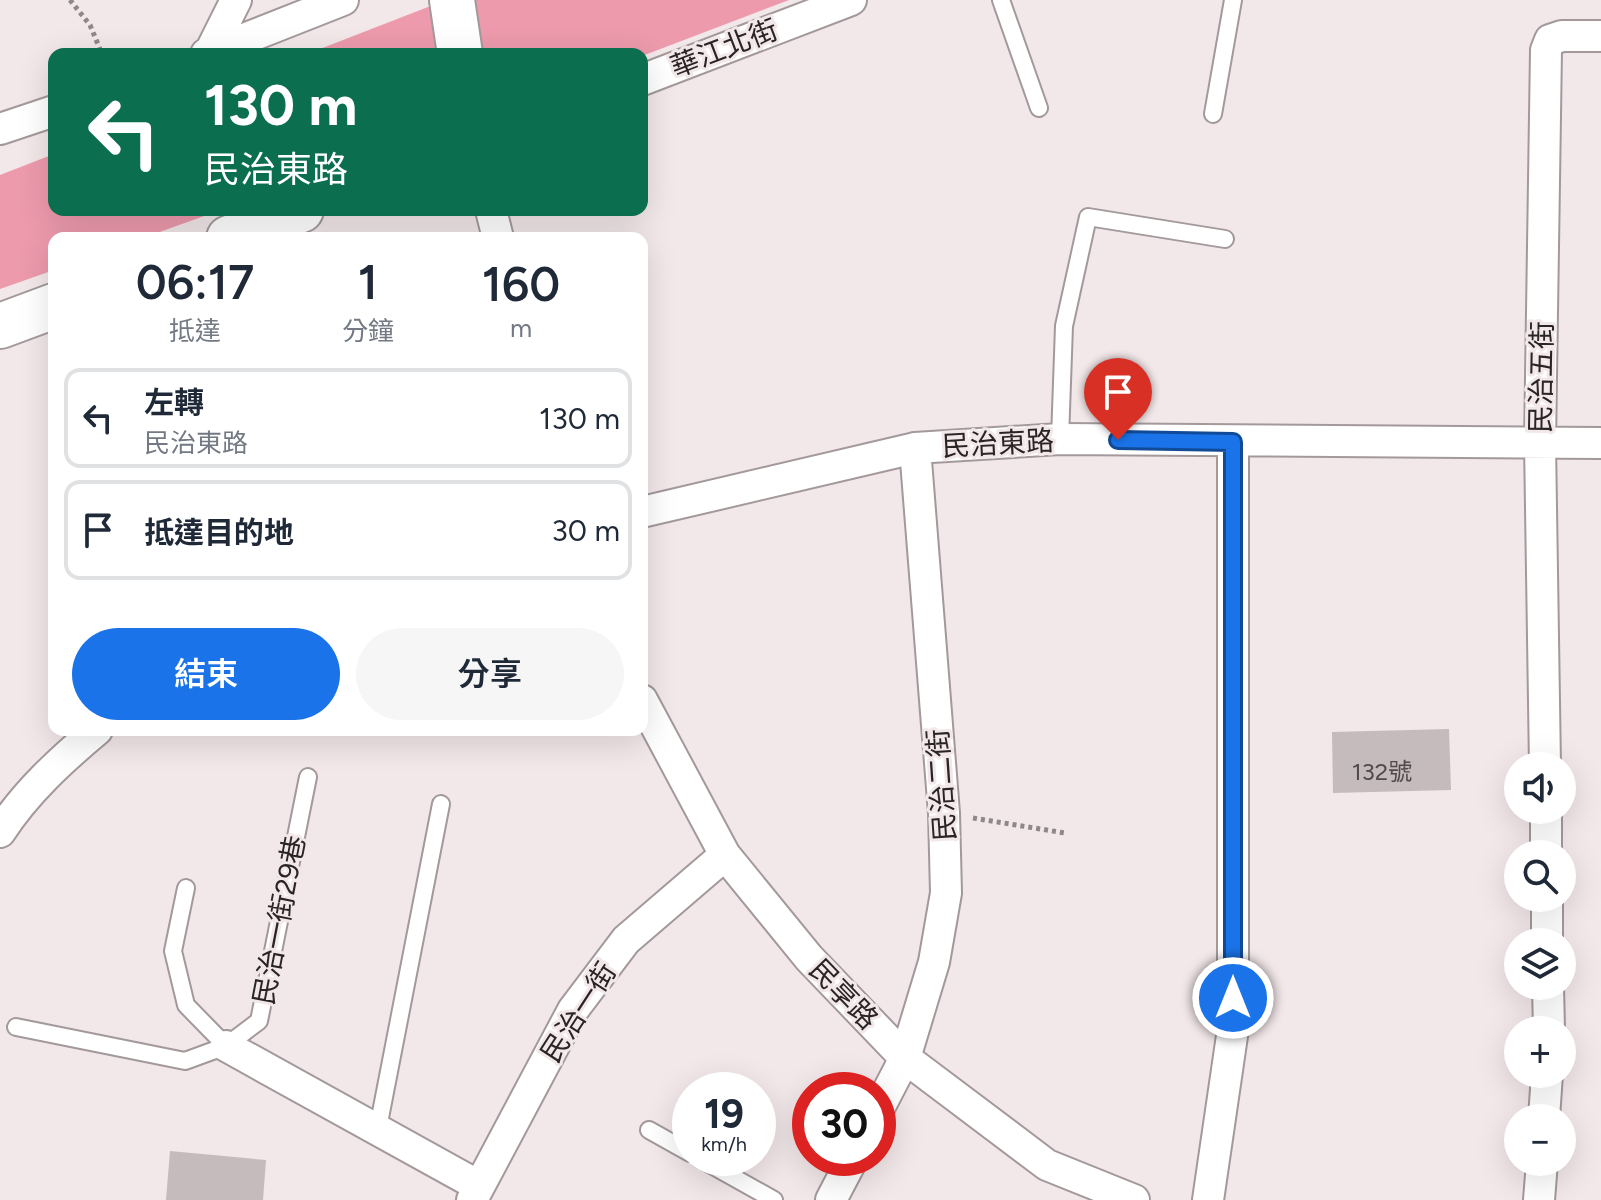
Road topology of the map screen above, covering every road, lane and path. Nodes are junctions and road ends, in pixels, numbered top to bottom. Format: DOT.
graph roads {
  1 [pos="70,0"];
  2 [pos="236,0"];
  3 [pos="343,0"];
  4 [pos="452,0"];
  5 [pos="851,0"];
  6 [pos="1001,0"];
  7 [pos="1233,0"];
  8 [pos="1601,36"];
  9 [pos="100,48"];
  10 [pos="211,48"];
  11 [pos="221,48"];
  12 [pos="459,48"];
  13 [pos="648,78"];
  14 [pos="1039,108"];
  15 [pos="48,113"];
  16 [pos="1213,114"];
  17 [pos="0,129"];
  18 [pos="286,216"];
  19 [pos="244,232"];
  20 [pos="1225,239"];
  21 [pos="48,308"];
  22 [pos="0,326"];
  23 [pos="1060,439"];
  24 [pos="1233,442"];
  25 [pos="1540,443"];
  26 [pos="1601,443"];
  27 [pos="915,448"];
  28 [pos="648,511"];
  29 [pos="648,711"];
  30 [pos="90,736"];
  31 [pos="1545,752"];
  32 [pos="308,777"];
  33 [pos="441,804"];
  34 [pos="5,813"];
  35 [pos="944,813"];
  36 [pos="1065,833"];
  37 [pos="725,855"];
  38 [pos="186,888"];
  39 [pos="16,1027"];
  40 [pos="226,1046"];
  41 [pos="905,1058"];
  42 [pos="896,1075"];
  43 [pos="378,1128"];
  44 [pos="649,1130"];
  45 [pos="672,1143"];
  46 [pos="731,1176"];
  47 [pos="844,1176"];
  48 [pos="1541,1176"];
  49 [pos="476,1193"];
  50 [pos="774,1200"];
  51 [pos="831,1200"];
  52 [pos="1134,1200"];
  53 [pos="1208,1200"];
  54 [pos="1539,1200"];
  1 -- 9 [label="path"];
  2 -- 10 [label="street"];
  3 -- 11 [label="street"];
  4 -- 12 [label="street"];
  5 -- 13 [label="street, 華江北街"];
  6 -- 14 [label="lane"];
  7 -- 16 [label="lane"];
  8 -- 25 [label="street, 民治五街"];
  15 -- 17 [label="street"];
  18 -- 19 [label="street"];
  20 -- 23 [label="lane"];
  21 -- 22 [label="street"];
  23 -- 24 [label="street, 民治東路"];
  23 -- 27 [label="street, 民治東路"];
  24 -- 25 [label="street, 民治東路"];
  24 -- 53 [label="street"];
  25 -- 26 [label="street, 民治東路"];
  25 -- 31 [label="street, 民治五街"];
  27 -- 28 [label="street, 民治東路"];
  27 -- 35 [label="street, 民治二街"];
  29 -- 37 [label="street, 民享路"];
  30 -- 34 [label="street"];
  32 -- 40 [label="lane, 民治一街29巷"];
  33 -- 43 [label="lane"];
  35 -- 36 [label="path"];
  35 -- 41 [label="street, 民治二街"];
  37 -- 41 [label="street, 民享路"];
  37 -- 49 [label="street, 民治一街"];
  38 -- 40 [label="lane"];
  39 -- 40 [label="lane, 民治一街29巷"];
  40 -- 43 [label="street"];
  41 -- 42 [label="street, 民治二街"];
  41 -- 52 [label="street, 民享路"];
  43 -- 49 [label="street"];
  44 -- 45 [label="lane"];
  46 -- 50 [label="lane"];
  47 -- 51 [label="street"];
  48 -- 54 [label="street"];
}
